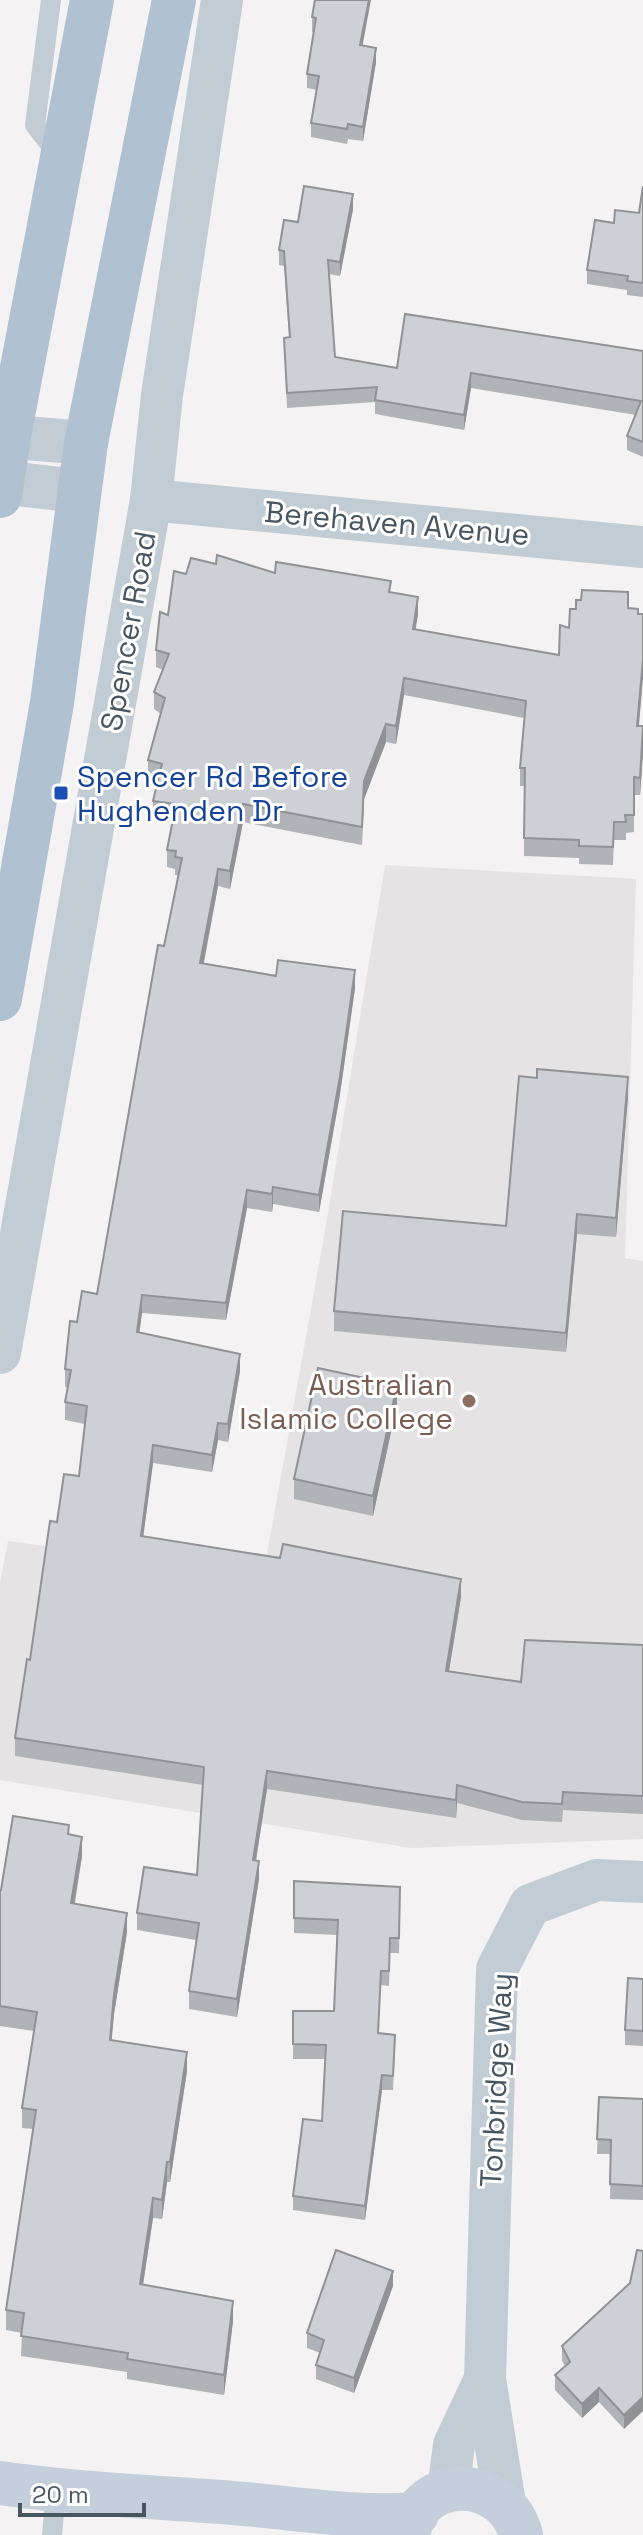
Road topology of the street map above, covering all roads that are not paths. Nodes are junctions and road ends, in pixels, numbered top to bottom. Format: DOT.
graph roads {
  1 [pos="51,0"];
  2 [pos="92,0"];
  3 [pos="174,0"];
  4 [pos="222,0"];
  5 [pos="61,159"];
  6 [pos="4,436"];
  7 [pos="86,443"];
  8 [pos="1,486"];
  9 [pos="78,491"];
  10 [pos="151,500"];
  11 [pos="643,547"];
  12 [pos="0,999"];
  13 [pos="0,1353"];
  14 [pos="643,1882"];
  15 [pos="485,2379"];
  16 [pos="0,2483"];
  17 [pos="56,2491"];
  18 [pos="424,2513"];
  19 [pos="202,2518"];
  20 [pos="520,2522"];
  21 [pos="52,2535"];
  1 -- 5 [label="lane"];
  2 -- 5 [label="main road"];
  3 -- 7 [label="main road, Spencer Road"];
  4 -- 10 [label="street, Spencer Road"];
  5 -- 6 [label="main road"];
  6 -- 7 [label="street"];
  6 -- 8 [label="main road"];
  7 -- 9 [label="main road, Spencer Road"];
  8 -- 9 [label="street"];
  9 -- 12 [label="main road, Spencer Road"];
  10 -- 11 [label="street, Berehaven Avenue"];
  10 -- 13 [label="street, Spencer Road"];
  14 -- 15 [label="street, Tonbridge Way"];
  15 -- 18 [label="street, Tonbridge Way"];
  15 -- 20 [label="street, Tonbridge Way"];
  16 -- 17 [label="main road"];
  17 -- 19 [label="main road"];
  17 -- 21 [label="lane"];
  18 -- 19 [label="main road"];
  18 -- 20 [label="main road"];
}
